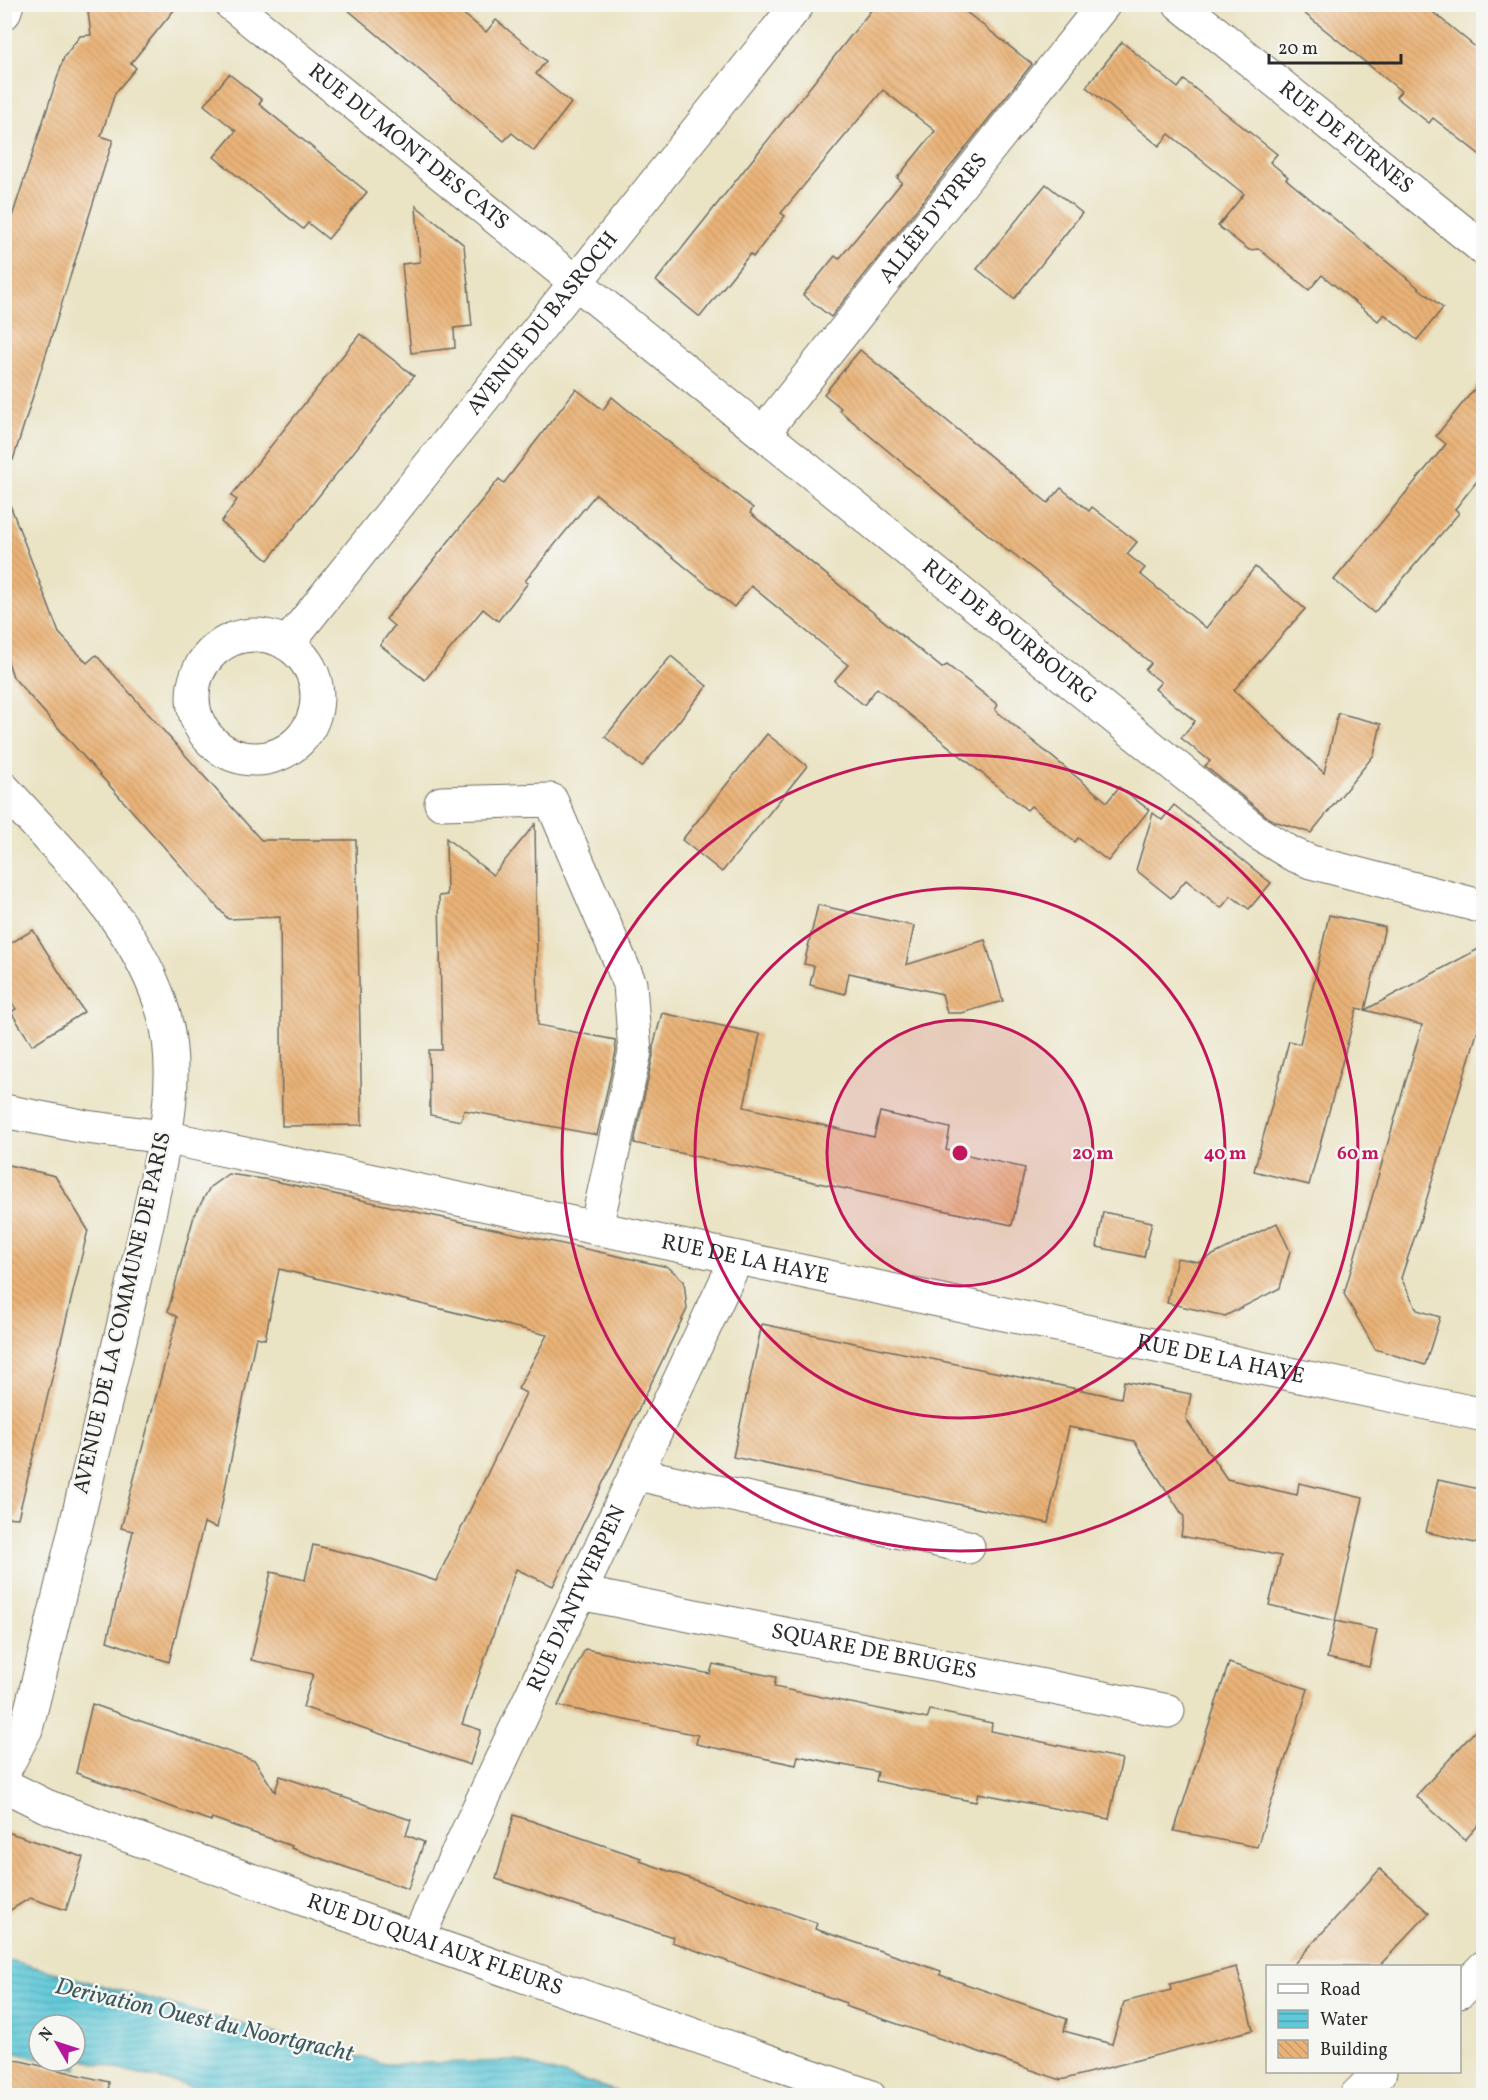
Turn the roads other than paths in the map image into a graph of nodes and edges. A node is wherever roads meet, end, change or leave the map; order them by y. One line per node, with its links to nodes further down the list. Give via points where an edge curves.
1 (7, 4): 6 (street)
2 (798, 4): 8 (street, AVENUE DU BASROCH)
3 (1104, 4): 9 (street, ALLÉE D'YPRES)
4 (1180, 4): 7 (street, RUE DE FURNES)
5 (236, 7): 8 (street, RUE DU MONT DES CATS)
6 (4, 13)
7 (1484, 249)
8 (577, 281): 9 (street, RUE DE BOURBOURG); 10 (street, AVENUE DU BASROCH)
9 (763, 432): 13 (street, RUE DE BOURBOURG, via 1272,842 1311,862)
10 (287, 644)
11 (4, 789): 15 (street, AVENUE DE LA COMMUNE DE PARIS, via 83,877 145,963 171,1042 170,1098)
12 (441, 803): 16 (street, via 551,800 630,984 635,1052)
13 (1484, 907)
14 (4, 1111): 15 (street, RUE DE LA HAYE)
15 (164, 1137): 16 (street, RUE DE LA HAYE); 23 (street, AVENUE DE LA COMMUNE DE PARIS, via 148,1224 34,1698 26,1729)
16 (596, 1228): 17 (street, RUE DE LA HAYE)
17 (737, 1258): 18 (street, RUE DE LA HAYE); 19 (street, RUE D'ANTWERPEN)
18 (1484, 1415)
19 (637, 1474): 20 (street); 21 (street, RUE D'ANTWERPEN)
20 (968, 1547)
21 (580, 1593): 22 (street, SQUARE DE BRUGES); 25 (street, RUE D'ANTWERPEN)
22 (1168, 1711)
23 (4, 1771)
24 (4, 1785): 25 (street, RUE DU QUAI AUX FLEURS, via 46,1806)
25 (417, 1939): 29 (street, RUE DU QUAI AUX FLEURS)
26 (1484, 1967): 27 (street)
27 (1461, 1991)
28 (1379, 2073): 30 (street)
29 (869, 2096)
30 (1356, 2096)

